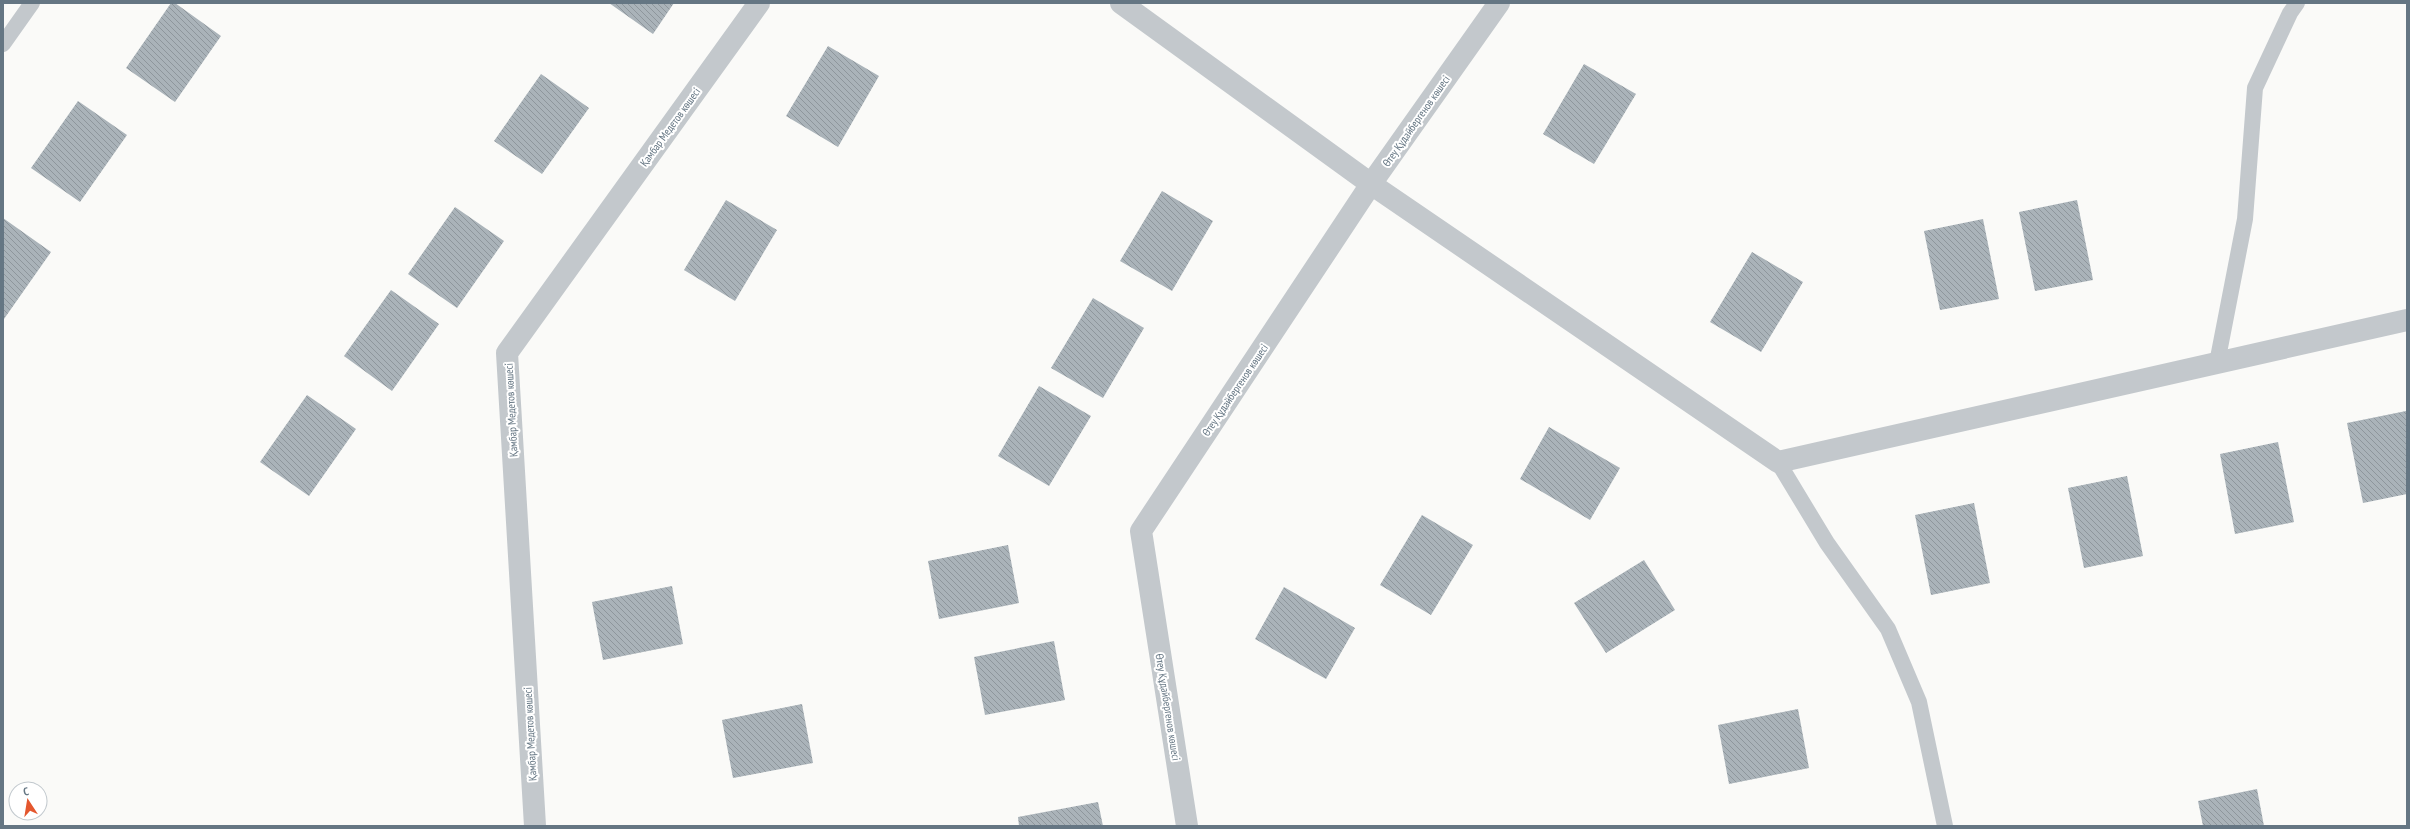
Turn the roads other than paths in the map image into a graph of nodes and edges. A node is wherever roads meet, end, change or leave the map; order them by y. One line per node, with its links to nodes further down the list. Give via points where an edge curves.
1 (32, 3): 6 (lane)
2 (759, 3): 11 (street, Қамбар Медетов көшесі, via 507,353)
3 (1121, 3): 7 (street)
4 (1499, 3): 7 (street, Өтеу Құдайбергенов көшесі)
5 (2297, 3): 9 (lane, via 2255,88 2245,219)
6 (3, 44)
7 (1371, 184): 10 (street); 12 (street, Өтеу Құдайбергенов көшесі, via 1141,532)
8 (2407, 320): 9 (street)
9 (2217, 362): 10 (street)
10 (1778, 462): 13 (lane, via 1827,544 1888,629 1919,702)
11 (535, 826)
12 (1187, 826)
13 (1945, 826)

